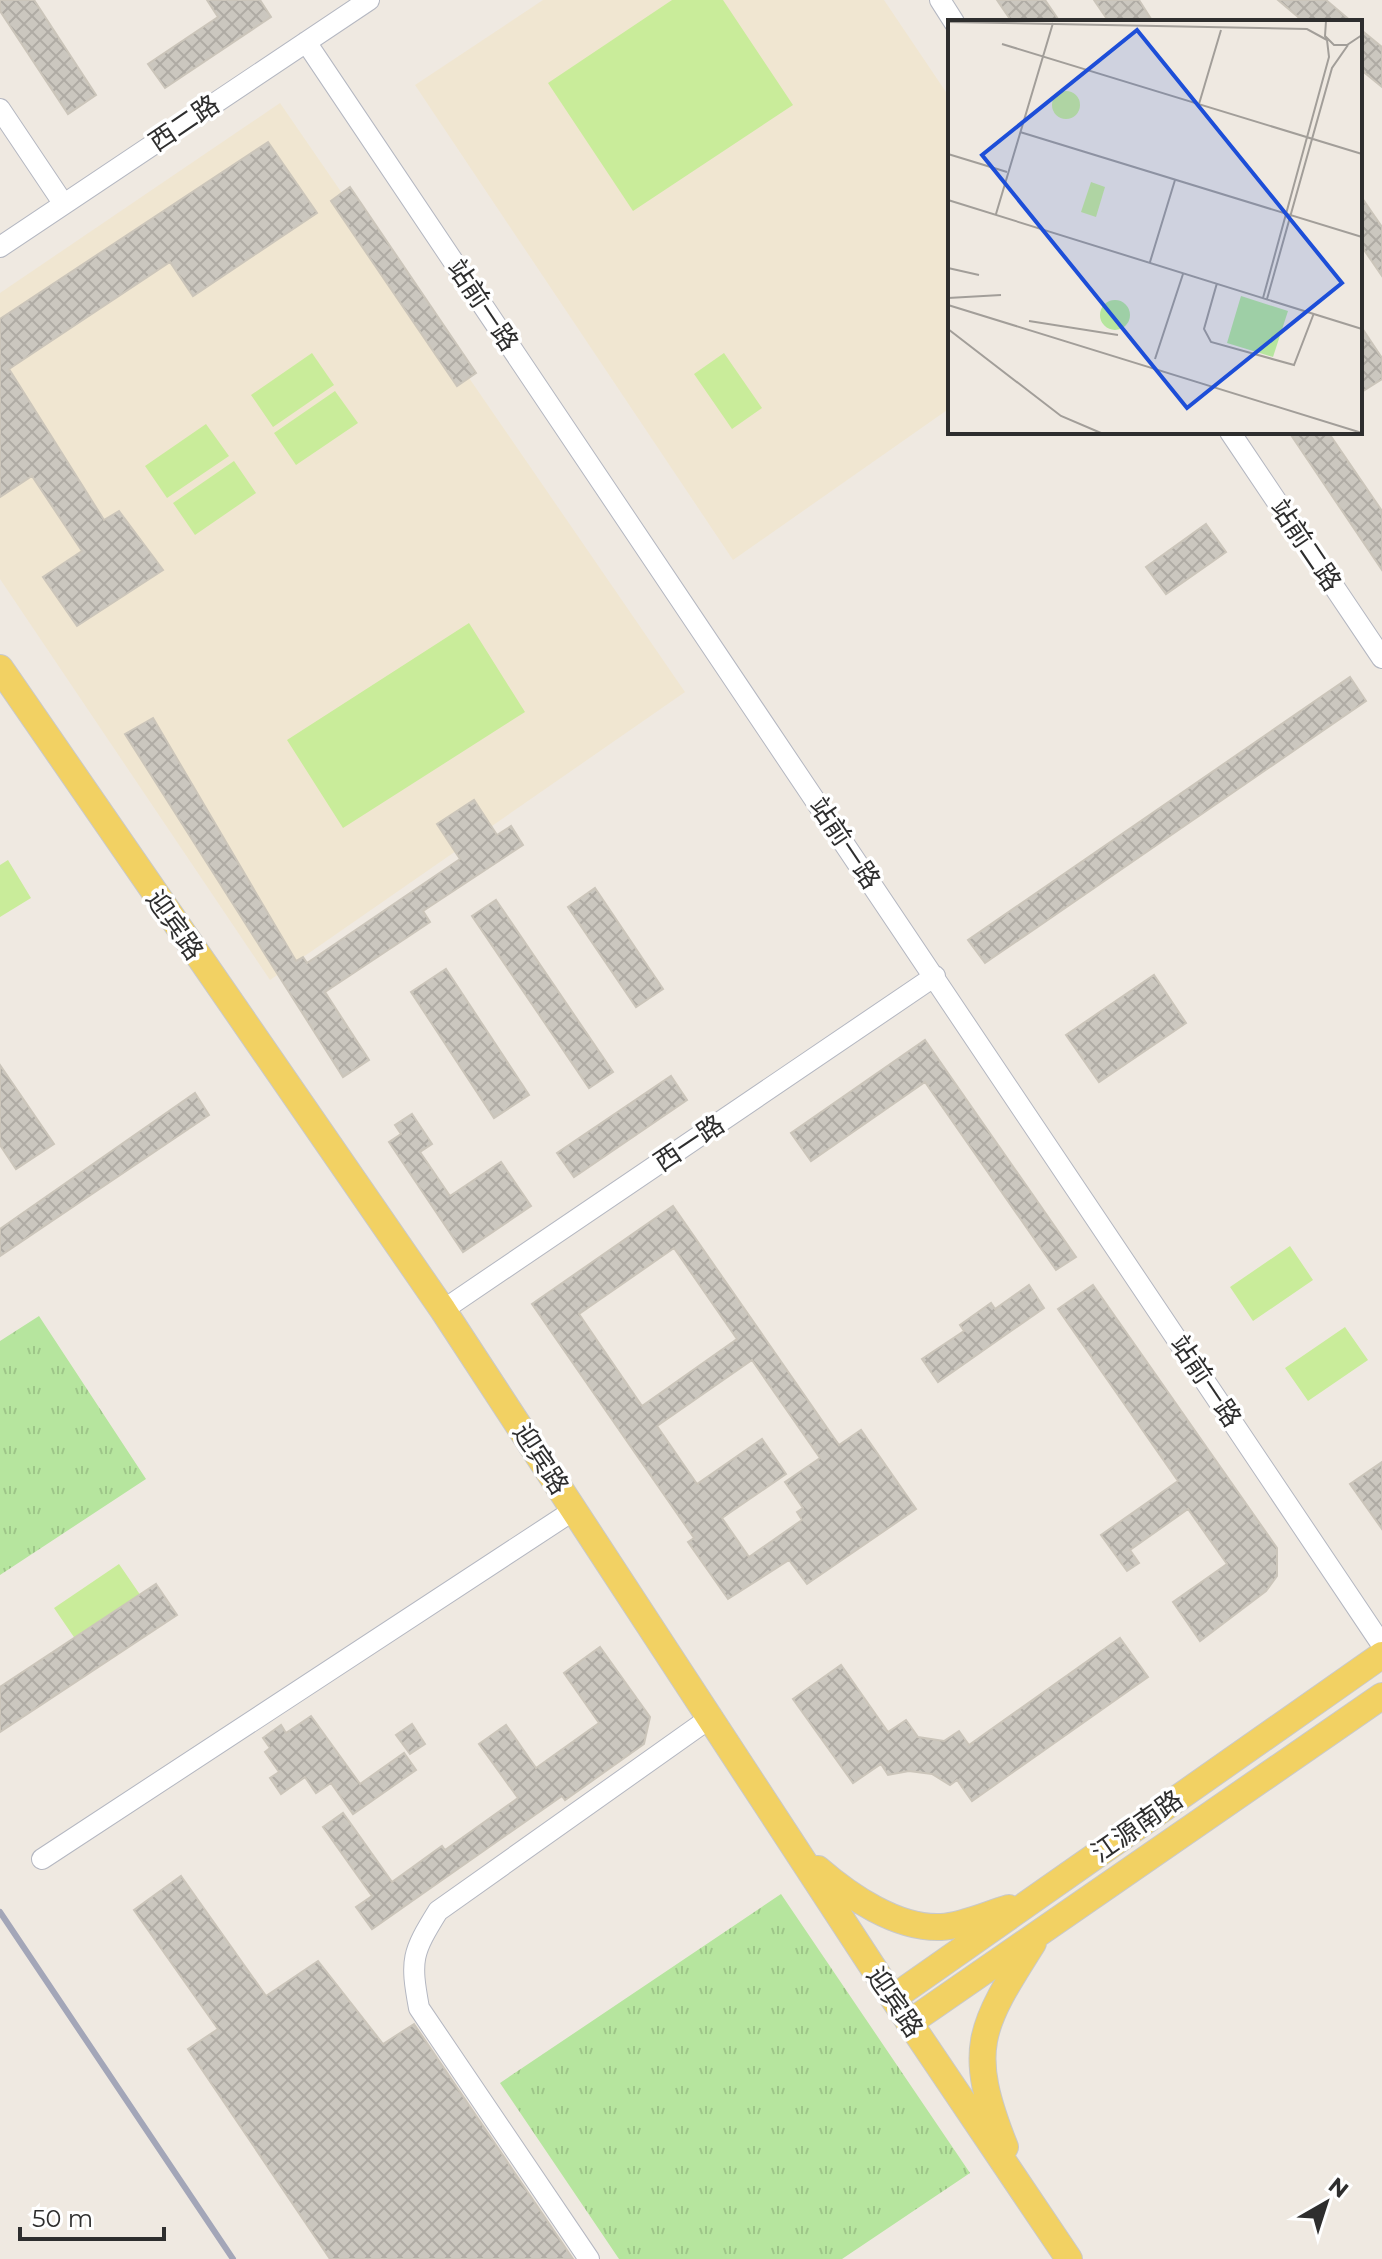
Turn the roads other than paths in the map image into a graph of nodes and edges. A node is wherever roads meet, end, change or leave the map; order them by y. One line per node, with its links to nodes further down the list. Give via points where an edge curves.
1 (369, 0): 4 (street, 西二路)
2 (940, 0): 3 (street)
3 (953, 20)
4 (306, 42): 6 (street, 西二路); 11 (street, 站前一路)
5 (0, 109): 6 (street)
6 (63, 203): 7 (street, 西二路)
7 (0, 247)
8 (1231, 434): 9 (street, 站前二路)
9 (1382, 658)
10 (0, 668): 12 (main road, 迎宾路)
11 (935, 976): 12 (street, 西一路); 14 (street, 站前一路)
12 (443, 1310): 13 (main road, 迎宾路)
13 (574, 1510): 17 (main road, 迎宾路); 19 (street)
14 (1382, 1645)
15 (1382, 1655): 20 (main road, 江源南路)
16 (1382, 1696): 21 (main road, 江源南路)
17 (710, 1718): 18 (main road, 迎宾路); 25 (street, via 438,1911 419,1941 411,1967 419,2008)
18 (795, 1848): 20 (main road, via 841,1889 895,1918 941,1927); 22 (main road, 迎宾路)
19 (42, 1859)
20 (1028, 1903): 22 (main road, 江源南路)
21 (1040, 1933): 23 (main road, 江源南路); 24 (main road, via 987,2020 981,2049 984,2086)
22 (893, 1998): 23 (main road, 迎宾路)
23 (909, 2023): 24 (main road, 迎宾路)
24 (1023, 2191): 26 (main road, 迎宾路)
25 (589, 2259)
26 (1069, 2259)

